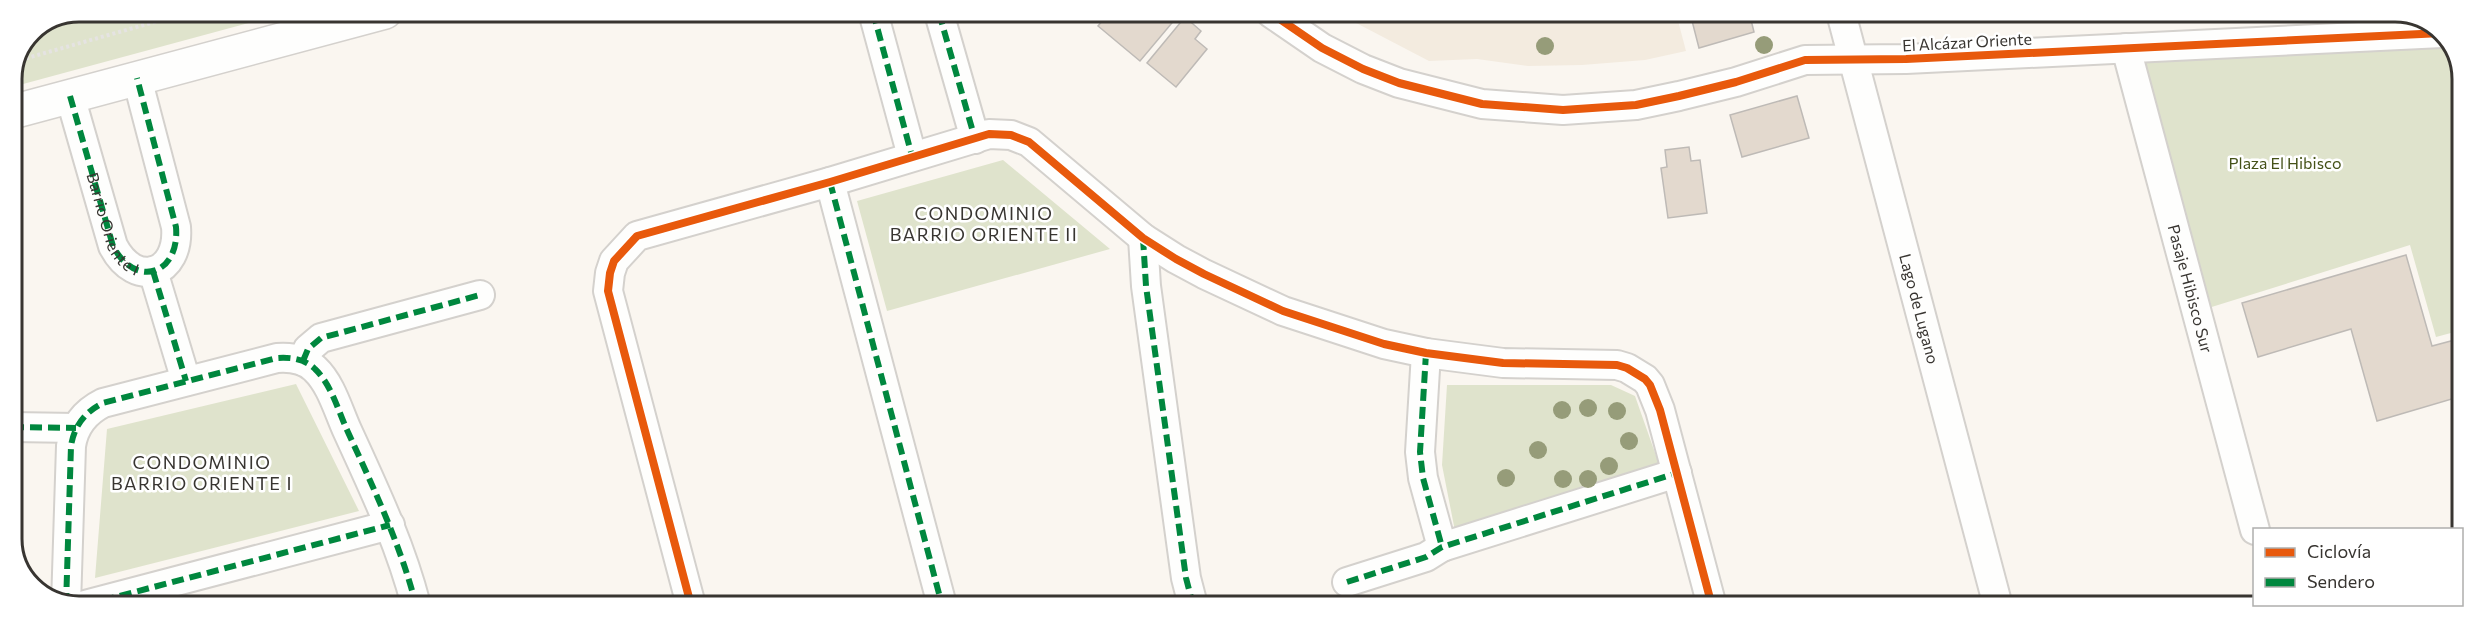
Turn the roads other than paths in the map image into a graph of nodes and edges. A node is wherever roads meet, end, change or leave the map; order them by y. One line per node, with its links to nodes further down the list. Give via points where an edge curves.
1 (347, 22): 10 (street)
2 (876, 22): 14 (street)
3 (942, 22): 13 (street)
4 (1284, 22): 9 (street, El Alcázar Oriente, via 1322,48 1398,83 1482,104 1525,109 1636,105 1736,82 1805,60)
5 (1843, 22): 9 (street, Lago de Lugano)
6 (2373, 25): 7 (street, El Alcázar Oriente); 8 (street, El Alcázar Oriente)
7 (2426, 31)
8 (2127, 48): 9 (street, El Alcázar Oriente); 26 (street, Pasaje Hibisco Sur)
9 (1853, 59): 36 (street, Lago de Lugano)
10 (137, 78): 11 (street); 17 (street, Barrio Oriente I, via 176,226 176,249 164,266)
11 (70, 96): 12 (street); 17 (street, Barrio Oriente I, via 118,257 135,271)
12 (22, 109)
13 (975, 139): 14 (street); 16 (street, via 1001,134 1029,142)
14 (912, 156): 15 (street)
15 (830, 182): 32 (street, via 637,236 614,261 608,291); 33 (street)
16 (1143, 238): 19 (street, via 1176,260 1283,311 1384,344); 34 (street, via 1149,309)
17 (153, 271): 21 (street)
18 (480, 295): 20 (street, via 321,338 308,349)
19 (1426, 353): 24 (street, via 1503,363 1627,368 1650,385); 27 (street, via 1420,453)
20 (303, 361): 21 (street, via 277,358); 25 (street, via 316,370 327,386)
21 (186, 381): 23 (street, via 103,403 86,414)
22 (23, 427): 23 (street)
23 (76, 428): 29 (street, via 70,460)
24 (1677, 473): 27 (street); 35 (street)
25 (390, 525): 30 (street); 31 (street)
26 (2254, 528)
27 (1442, 547): 28 (street, via 1426,557)
28 (1347, 582)
29 (66, 593)
30 (119, 596)
31 (414, 596)
32 (689, 596)
33 (940, 596)
34 (1191, 596)
35 (1709, 596)
36 (1995, 596)

